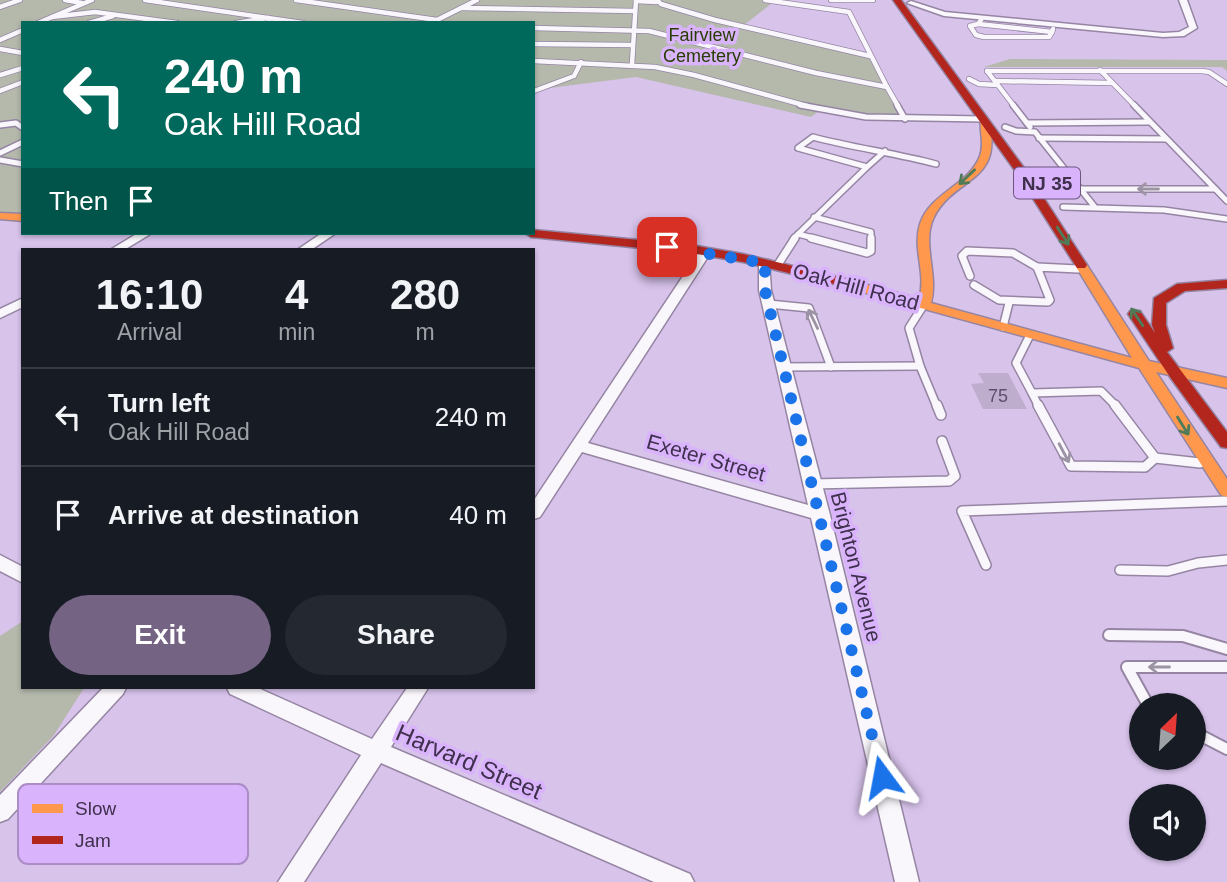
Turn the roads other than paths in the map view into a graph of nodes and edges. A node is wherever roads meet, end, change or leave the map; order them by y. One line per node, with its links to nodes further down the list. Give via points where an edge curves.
1 (20, 0): 16 (lane)
2 (65, 0): 15 (lane)
3 (92, 0): 15 (lane)
4 (145, 0): 26 (lane)
5 (296, 0): 11 (lane)
6 (477, 0): 17 (lane)
7 (765, 0): 40 (lane, via 849,12)
8 (831, 0): 9 (lane)
9 (873, 0)
10 (1182, 0): 32 (street, via 1193,28 1181,34)
11 (313, 1): 25 (lane)
12 (636, 1): 13 (lane); 18 (lane)
13 (657, 1): 40 (lane, via 715,20)
14 (905, 1): 20 (street); 51 (main road, NJ 35); 56 (main road, NJ 35)
15 (83, 4): 19 (lane); 22 (lane)
16 (0, 8)
17 (461, 8): 18 (lane); 25 (lane)
18 (635, 11): 33 (lane)
19 (94, 12): 21 (lane); 22 (lane)
20 (944, 14): 23 (street); 24 (street)
21 (113, 16): 28 (lane); 29 (lane)
22 (52, 17): 27 (lane)
23 (981, 17): 32 (street); 32 (lane, via 970,26 984,37 1049,37)
24 (929, 18)
25 (437, 19): 30 (lane)
26 (269, 20)
27 (43, 21)
28 (100, 21)
29 (151, 21)
30 (434, 21)
31 (535, 28): 33 (lane)
32 (1053, 29)
33 (634, 30): 37 (lane); 52 (lane)
34 (21, 31): 35 (lane)
35 (0, 40)
36 (535, 44): 37 (lane)
37 (632, 45): 43 (lane)
38 (0, 49): 39 (lane)
39 (21, 51)
40 (870, 55): 52 (lane)
41 (535, 61): 42 (lane)
42 (581, 62): 43 (lane); 54 (lane, via 574,76)
43 (632, 64): 55 (lane, via 690,74 810,108)
44 (21, 69): 46 (lane)
45 (1100, 70): 48 (lane, via 987,71); 49 (lane); 50 (lane, via 1202,71)
46 (0, 75)
47 (21, 83): 53 (lane)
48 (996, 83): 49 (lane); 51 (lane); 58 (lane)
49 (1112, 83): 57 (lane)
50 (1227, 84)
51 (977, 85): 61 (main road, NJ 35)
52 (887, 87): 55 (lane)
53 (0, 91)
54 (535, 91)
55 (905, 119): 56 (lane)
56 (983, 119): 90 (main road, NJ 35, one-way to 90); 97 (main road, one-way to 97, via 991,143 987,158 939,204 923,231 923,255 930,276)
57 (1149, 122): 58 (lane); 63 (lane)
58 (1027, 123): 62 (lane)
59 (0, 125): 60 (lane)
60 (21, 125)
61 (1014, 133): 62 (lane); 74 (main road, NJ 35)
62 (1037, 135): 63 (lane); 71 (lane)
63 (1166, 139): 72 (lane)
64 (21, 143): 66 (lane)
65 (885, 151): 69 (lane); 70 (lane); 70 (lane, via 871,152 813,137 798,148)
66 (0, 153)
67 (0, 160): 68 (lane)
68 (21, 163)
69 (936, 164)
70 (866, 167): 77 (lane)
71 (1080, 189): 72 (lane, one-way to 71); 75 (lane)
72 (1215, 189): 73 (lane)
73 (1227, 201)
74 (1063, 206): 75 (lane); 80 (main road, NJ 35)
75 (1094, 206): 79 (lane)
76 (0, 216): 78 (main road)
77 (814, 217): 82 (lane); 82 (lane, via 871,232 871,251)
78 (21, 218)
79 (1227, 219)
80 (1078, 228)
81 (535, 233): 87 (main road, Oak Hill Road)
82 (798, 234): 88 (lane)
83 (142, 235): 85 (street)
84 (327, 235): 86 (street)
85 (120, 248)
86 (306, 248)
87 (705, 252): 88 (main road, Oak Hill Road); 110 (street)
88 (771, 265): 96 (street, Brighton Avenue, via 765,290); 97 (main road, Oak Hill Road)
89 (1037, 267): 90 (lane); 91 (lane, via 1014,252 967,251 962,256); 95 (lane, via 1051,302)
90 (1085, 269): 103 (main road, NJ 35)
91 (970, 276)
92 (1227, 284): 104 (main road, via 1178,288 1159,301 1158,325)
93 (974, 285): 95 (lane)
94 (1124, 298): 104 (main road, one-way to 94)
95 (1009, 303): 98 (lane)
96 (769, 304): 101 (street, Brighton Avenue); 102 (lane, one-way to 96, via 809,308)
97 (923, 306): 98 (main road, Oak Hill Road); 100 (lane, via 909,328)
98 (1003, 327): 99 (main road, Oak Hill Road)
99 (1030, 335): 103 (main road, Oak Hill Road); 106 (lane, via 1016,363)
100 (920, 366): 102 (lane); 107 (lane)
101 (783, 367): 102 (lane); 113 (street, Brighton Avenue)
102 (831, 367)
103 (1147, 368): 104 (main road, Oak Hill Road); 112 (main road, NJ 35, one-way to 112)
104 (1175, 374): 105 (main road, Oak Hill Road); 109 (main road)
105 (1227, 383)
106 (1032, 393): 111 (lane, via 1101,391 1117,404); 111 (lane, one-way to 111, via 1071,466 1145,467)
107 (942, 415)
108 (942, 441): 113 (lane, via 954,470 950,481)
109 (1227, 443)
110 (579, 445): 116 (street); 117 (street, Exeter Street)
111 (1155, 458): 112 (lane)
112 (1207, 463): 114 (main road, NJ 35)
113 (812, 484): 117 (street, Brighton Avenue)
114 (1227, 491)
115 (1227, 501): 120 (lane, via 962,511)
116 (535, 511)
117 (821, 515): 138 (street, Brighton Avenue)
118 (1227, 560): 121 (lane, via 1168,570)
119 (0, 562): 122 (street)
120 (986, 565)
121 (1120, 570)
122 (21, 575)
123 (1109, 635): 124 (lane, via 1183,636)
124 (1227, 649)
125 (1227, 667): 129 (lane, one-way to 129, via 1127,667)
126 (115, 689): 133 (street)
127 (239, 689): 132 (street, Harvard Street)
128 (417, 689): 132 (street)
129 (1141, 693)
130 (1206, 738): 131 (lane)
131 (1227, 749)
132 (376, 751): 136 (street); 137 (street, Harvard Street)
133 (25, 784)
134 (18, 792): 135 (street)
135 (0, 811)
136 (290, 882)
137 (682, 882)
138 (907, 882)

